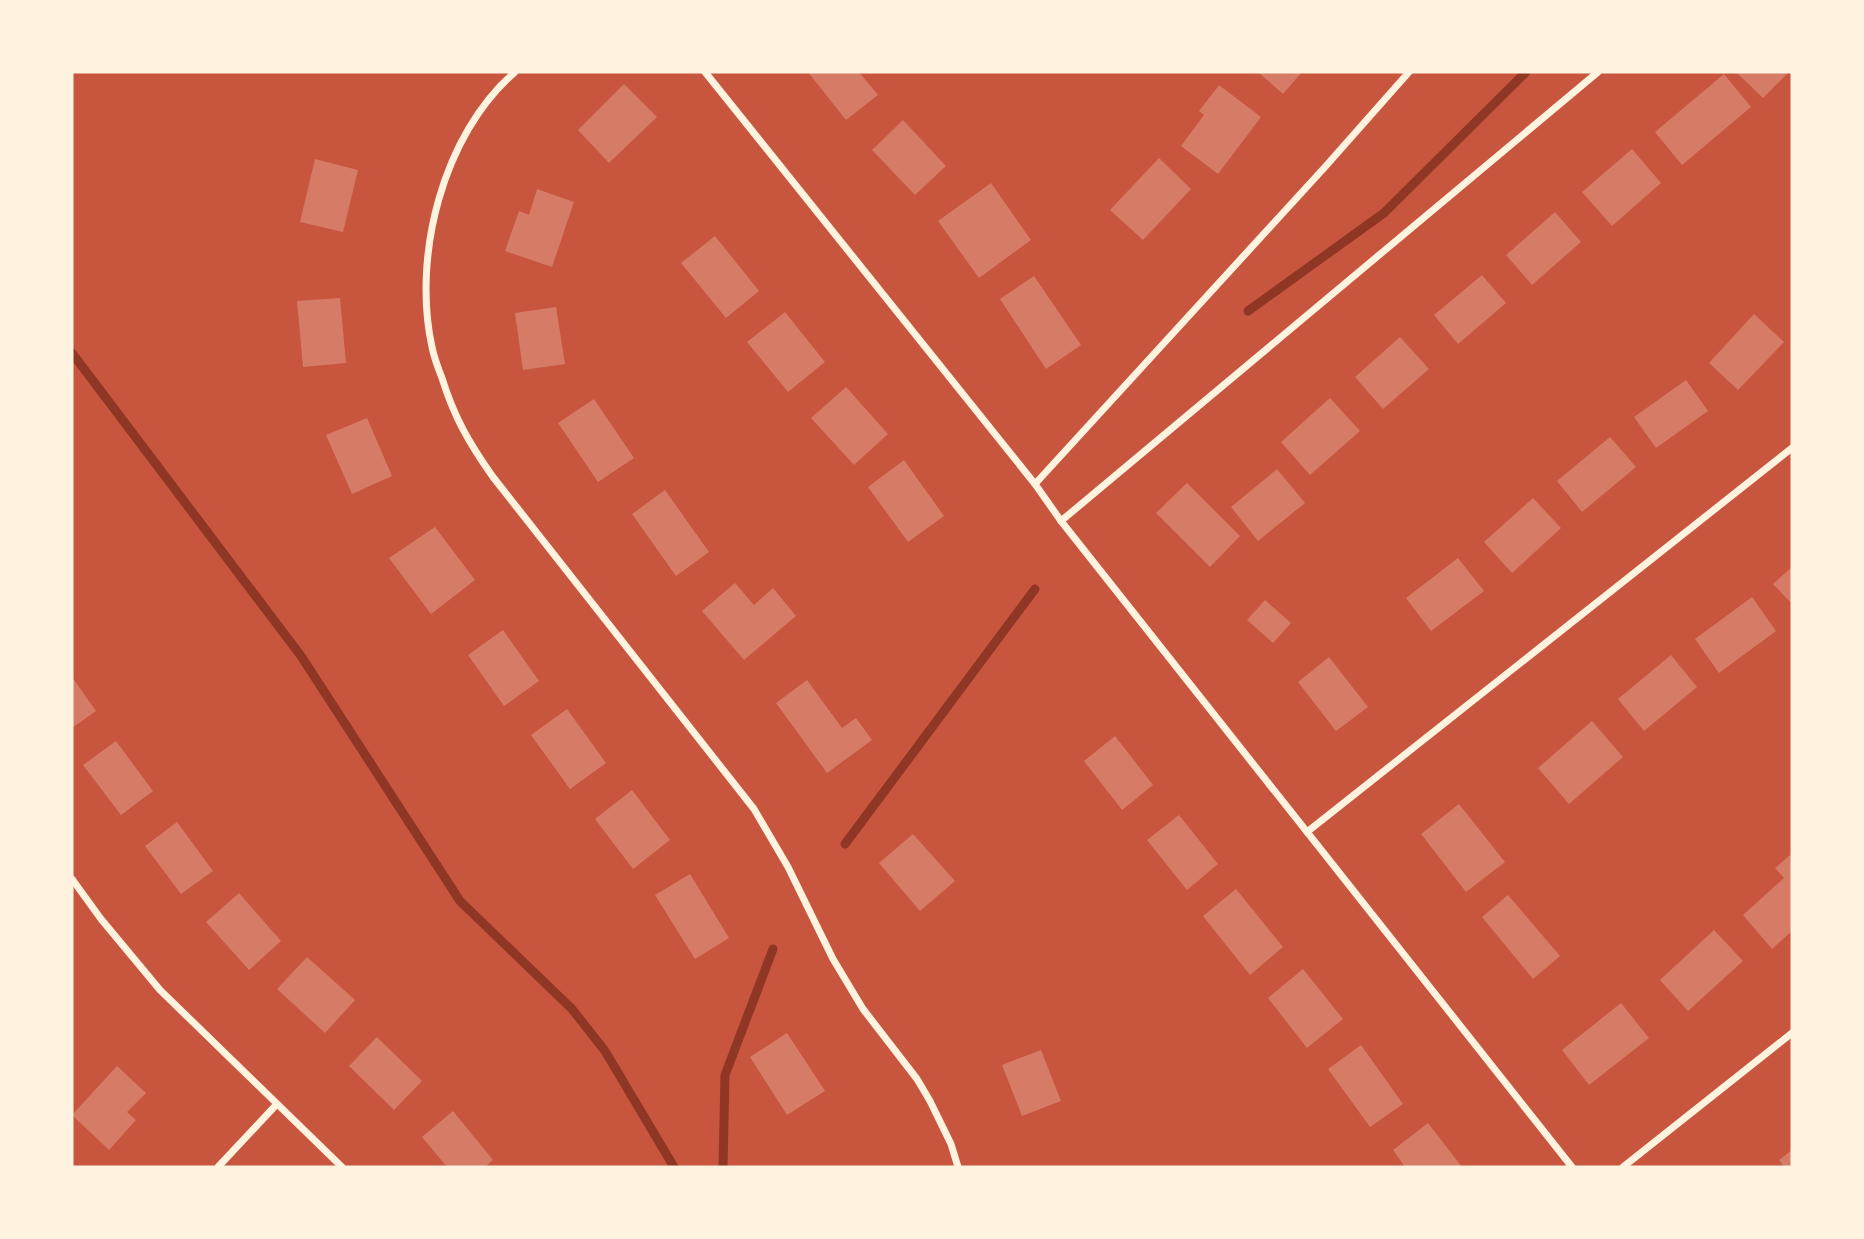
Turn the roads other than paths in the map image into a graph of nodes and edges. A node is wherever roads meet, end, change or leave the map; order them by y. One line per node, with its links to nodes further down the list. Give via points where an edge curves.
1 (515, 72): 14 (street, via 489,99 462,141 442,187 431,231 426,310 432,348 451,407 493,477 754,809 863,1009 930,1101)
2 (705, 72): 6 (street)
3 (1409, 72): 6 (street)
4 (1598, 72): 7 (street)
5 (1792, 449): 8 (street)
6 (1035, 484): 7 (street)
7 (1061, 521): 8 (street)
8 (1307, 832): 15 (street)
9 (72, 879): 11 (street, via 160,990)
10 (1792, 1033): 16 (street)
11 (276, 1105): 12 (street); 13 (street)
12 (218, 1167)
13 (342, 1167)
14 (958, 1167)
15 (1572, 1167)
16 (1623, 1167)

